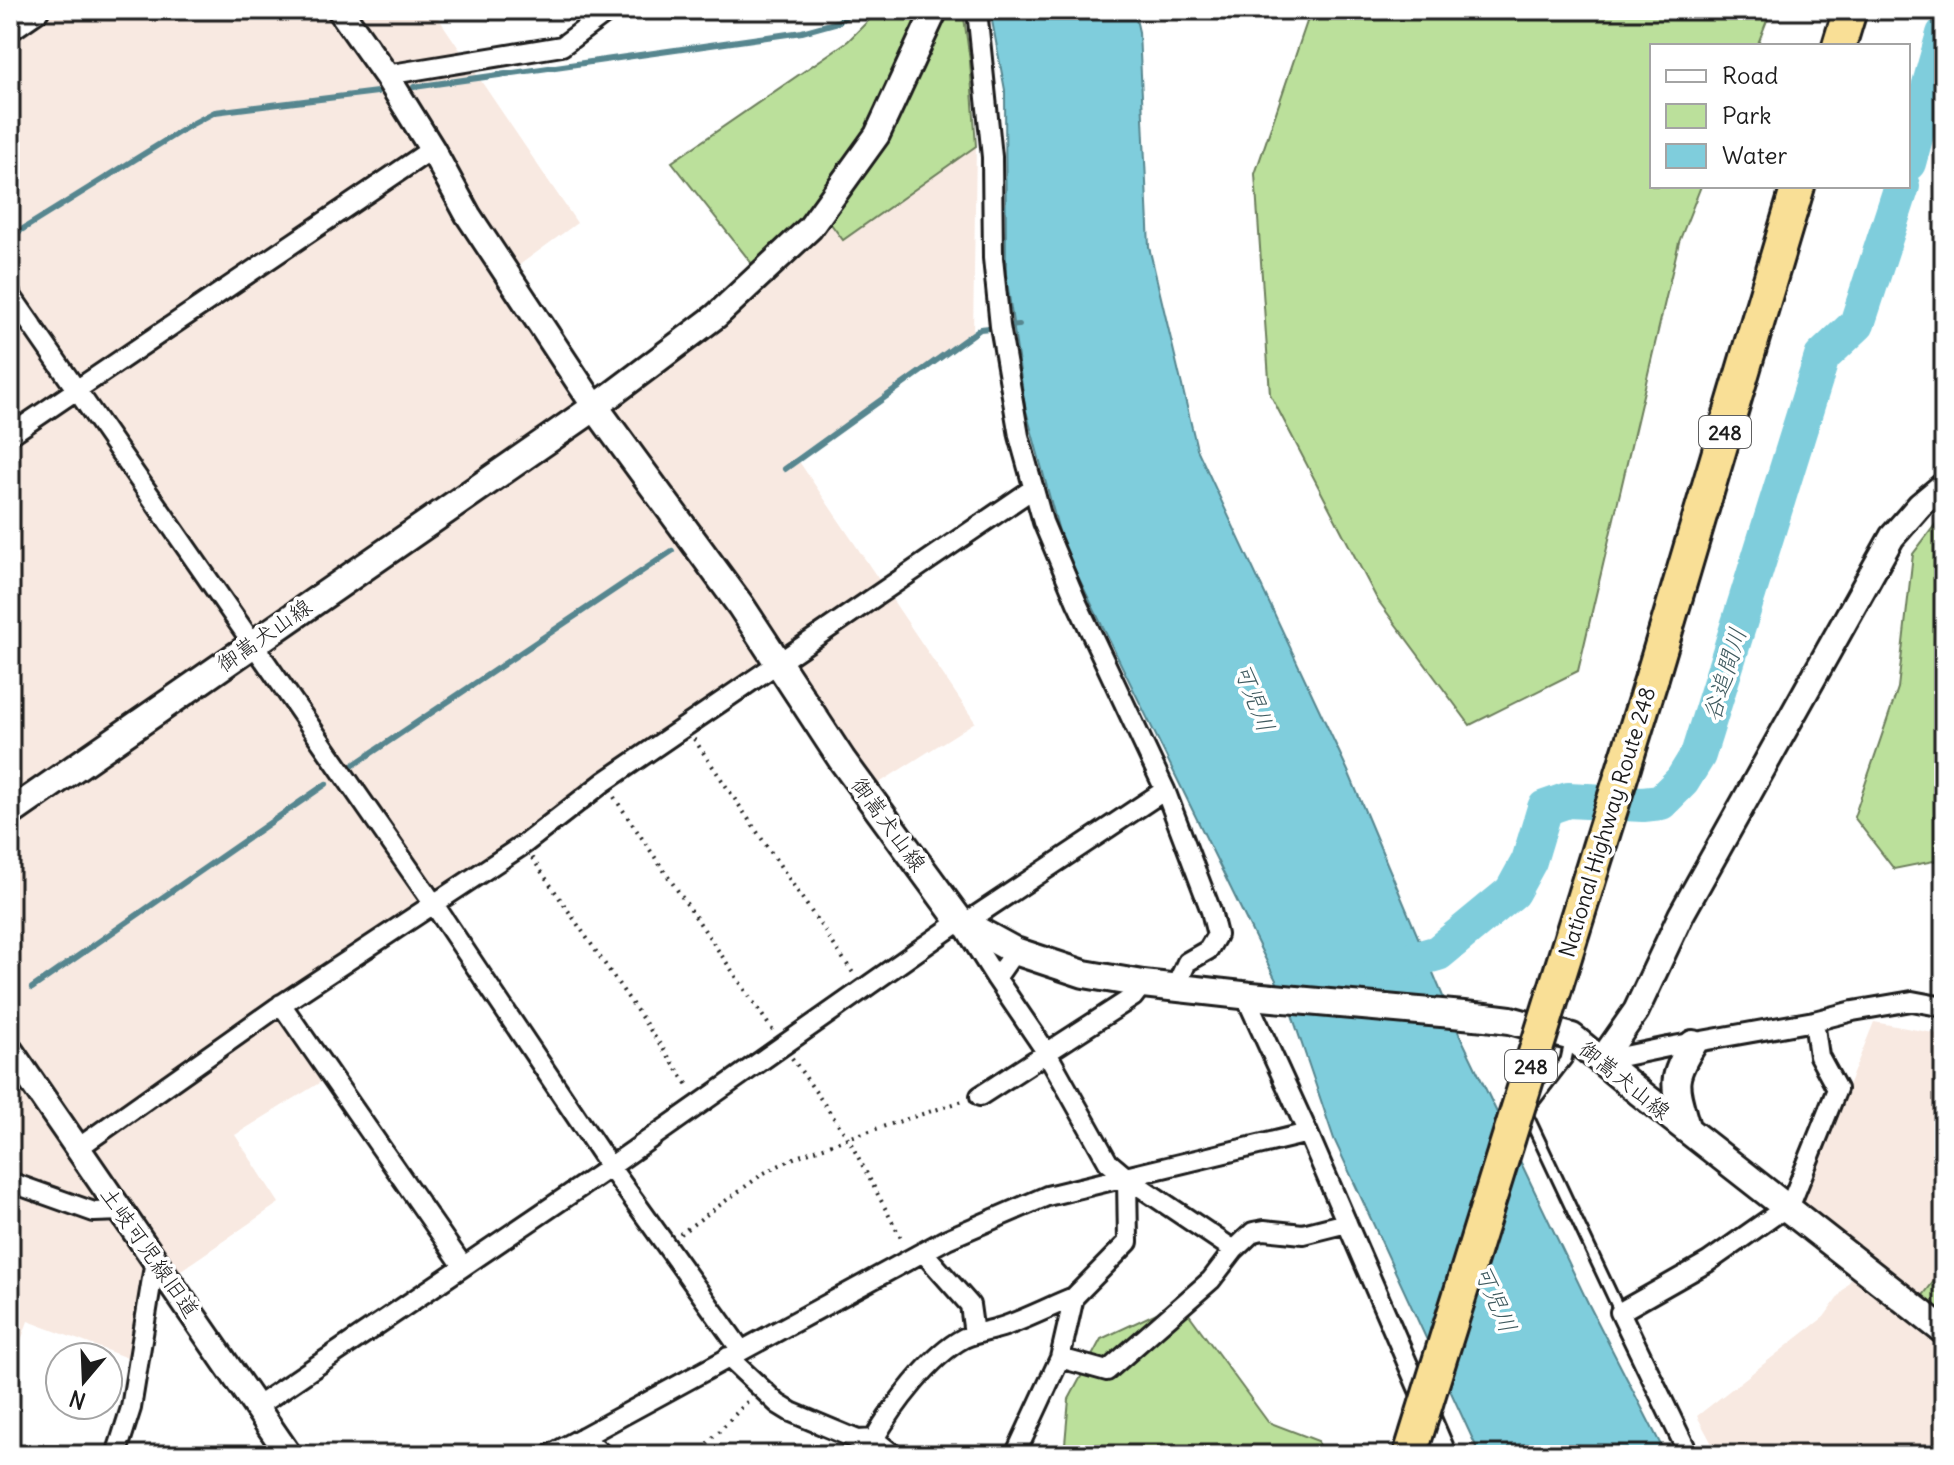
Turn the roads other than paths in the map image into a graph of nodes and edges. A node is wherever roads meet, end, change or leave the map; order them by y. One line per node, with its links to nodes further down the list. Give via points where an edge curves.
1 (36, 10): 7 (street)
2 (340, 10): 9 (street)
3 (610, 10): 9 (street, via 562,46)
4 (935, 10): 14 (street, via 877,135 810,228 716,316)
5 (977, 10): 17 (street, via 992,157 1000,327)
6 (1850, 10): 8 (highway)
7 (10, 28)
8 (1840, 44)
9 (386, 75): 10 (street)
10 (432, 149): 13 (street); 14 (street, via 468,215)
11 (1797, 188): 66 (highway, National Highway Route 248 / 248, bridge)
12 (12, 301): 13 (street)
13 (76, 390): 15 (street); 18 (street)
14 (595, 407): 18 (main road, 御嵩犬山線); 19 (main road, 御嵩犬山線)
15 (10, 435)
16 (1944, 485): 36 (street, via 1892,537 1681,915 1636,1011)
17 (1034, 488): 19 (street); 20 (street, via 1077,603)
18 (253, 643): 21 (main road, 御嵩犬山線); 22 (street)
19 (779, 661): 22 (street, via 523,845); 23 (main road, 御嵩犬山線, via 842,760)
20 (1165, 790): 23 (street); 27 (street, via 1217,935 1208,950 1187,962)
21 (10, 813)
22 (433, 903): 29 (street); 41 (street)
23 (962, 922): 24 (main road, 御嵩犬山線); 25 (street); 41 (street)
24 (1015, 951): 25 (street); 26 (main road, 御嵩犬山線, via 1084,974)
25 (996, 978): 35 (street)
26 (1143, 984): 27 (main road, 御嵩犬山線); 35 (street, via 1133,997)
27 (1175, 988): 28 (main road, 御嵩犬山線)
28 (1251, 996): 32 (main road, 御嵩犬山線, via 1510,1020); 39 (street, via 1250,1006)
29 (281, 1004): 40 (street); 50 (street)
30 (1944, 1007): 31 (street, via 1912,1001)
31 (1814, 1021): 33 (street); 44 (street, via 1819,1056 1837,1089)
32 (1572, 1037): 36 (main road, 御嵩犬山線); 52 (lane, via 1566,1060 1526,1112)
33 (1693, 1044): 36 (street); 38 (main road, via 1675,1088)
34 (10, 1050): 40 (street, 土岐可児線旧道)
35 (1047, 1053): 37 (street); 42 (street, via 1108,1162)
36 (1601, 1061): 38 (main road, 御嵩犬山線)
37 (980, 1096)
38 (1686, 1127): 44 (main road, 御嵩犬山線)
39 (1308, 1133): 42 (street); 46 (street)
40 (78, 1148): 45 (street, 土岐可児線旧道)
41 (610, 1167): 50 (street); 55 (street)
42 (1127, 1178): 47 (street); 48 (street, via 1047,1196); 51 (street, via 1128,1242)
43 (10, 1182): 45 (street, via 94,1212)
44 (1789, 1208): 52 (street); 53 (main road, 御嵩犬山線)
45 (122, 1211): 49 (street, 土岐可児線旧道)
46 (1347, 1223): 47 (street, via 1303,1234 1253,1232); 67 (street)
47 (1234, 1250): 56 (street, via 1211,1280 1107,1371)
48 (918, 1255): 54 (street, via 970,1305); 55 (street)
49 (155, 1260): 57 (street, 土岐可児線旧道); 60 (street, via 131,1408)
50 (463, 1266): 57 (street)
51 (1074, 1297): 54 (street); 56 (street)
52 (1620, 1312): 68 (street)
53 (1944, 1331)
54 (974, 1334): 59 (street, via 937,1358)
55 (735, 1353): 58 (street); 59 (street, via 778,1404 858,1440)
56 (1060, 1358): 65 (street)
57 (256, 1407): 61 (street, 土岐可児線旧道)
58 (583, 1437): 62 (street); 63 (street)
59 (874, 1439): 64 (street)
60 (116, 1455)
61 (289, 1455)
62 (550, 1455)
63 (603, 1455)
64 (894, 1455)
65 (1015, 1455)
66 (1410, 1455)
67 (1447, 1455)
68 (1689, 1455)

